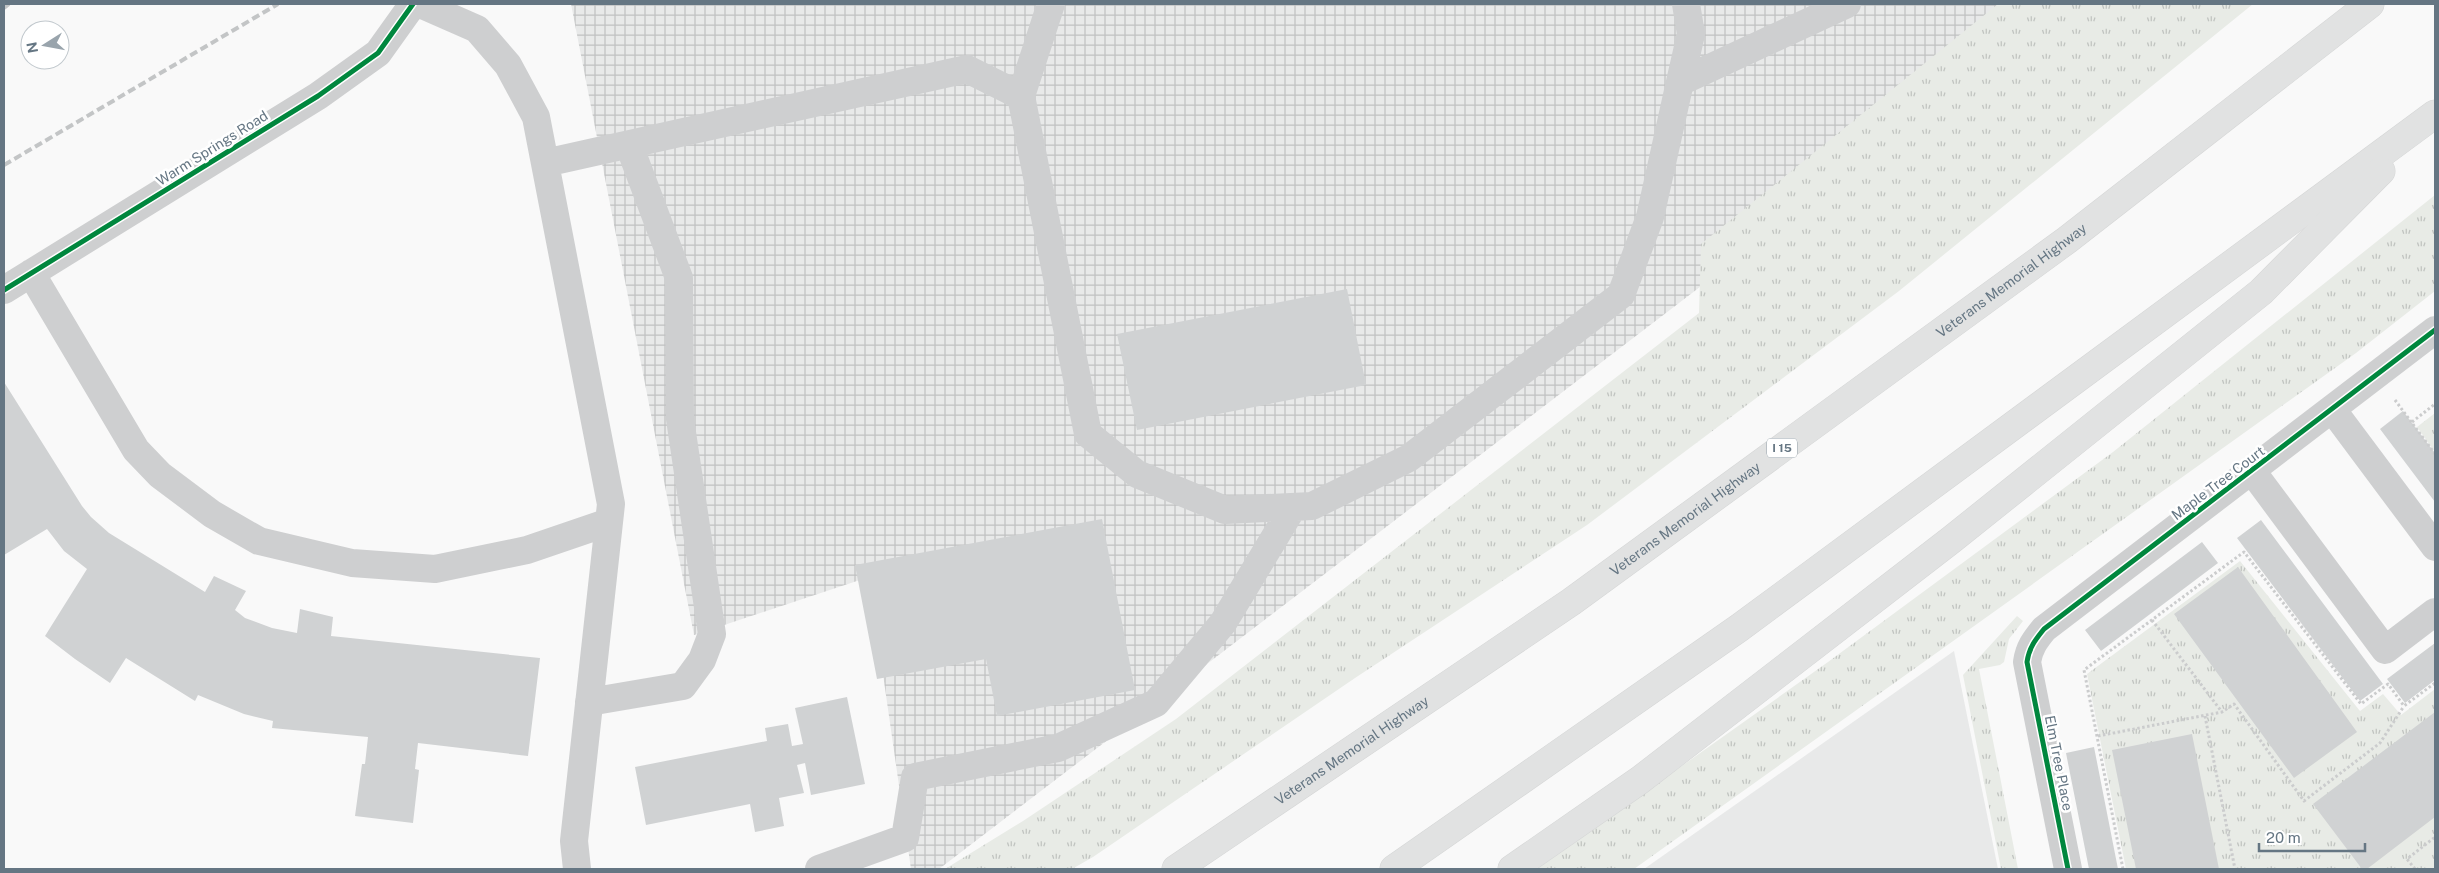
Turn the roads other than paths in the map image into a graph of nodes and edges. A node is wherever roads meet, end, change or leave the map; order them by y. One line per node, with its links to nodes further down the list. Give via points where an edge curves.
1 (413, 4): 12 (street, Warm Springs Road, via 378,53 318,96)
2 (420, 4): 11 (street, via 477,29 508,65 536,117)
3 (1051, 4): 8 (street)
4 (1686, 4): 7 (street, via 1691,34)
5 (1848, 4): 7 (street)
6 (2370, 4): 25 (highway, Veterans Memorial Highway / I 15, via 2068,240 1579,596)
7 (1680, 82): 17 (street, via 1650,217 1621,295 1409,458 1312,506)
8 (1021, 96): 10 (street, via 967,69); 17 (street, via 1088,434 1137,474 1225,510)
9 (2435, 115): 26 (highway, via 1739,628); 27 (highway, via 2261,292 1951,540 1664,762)
10 (629, 145): 11 (street); 22 (street, via 679,278 680,419 712,634 702,660 683,686)
11 (545, 163): 18 (street, via 611,504)
12 (31, 273): 13 (street, Warm Springs Road); 18 (street, via 136,450 160,475 212,514 259,541 352,563 435,569 527,550)
13 (4, 290)
14 (2435, 330): 15 (street, Maple Tree Court)
15 (2332, 409): 16 (street, Maple Tree Court); 19 (street)
16 (2252, 471): 20 (street, via 2385,650); 21 (street, Maple Tree Court, via 2044,629 2029,650)
17 (1293, 507): 24 (street, via 1223,623 1156,703 1058,748 915,777 905,838)
18 (609, 522): 22 (street)
19 (2435, 547)
20 (2435, 612)
21 (2027, 662): 28 (street, Elm Tree Place)
22 (589, 702): 23 (street, via 574,841)
23 (577, 869)
24 (819, 869)
25 (1176, 869)
26 (1394, 869)
27 (1512, 869)
28 (2068, 869)

